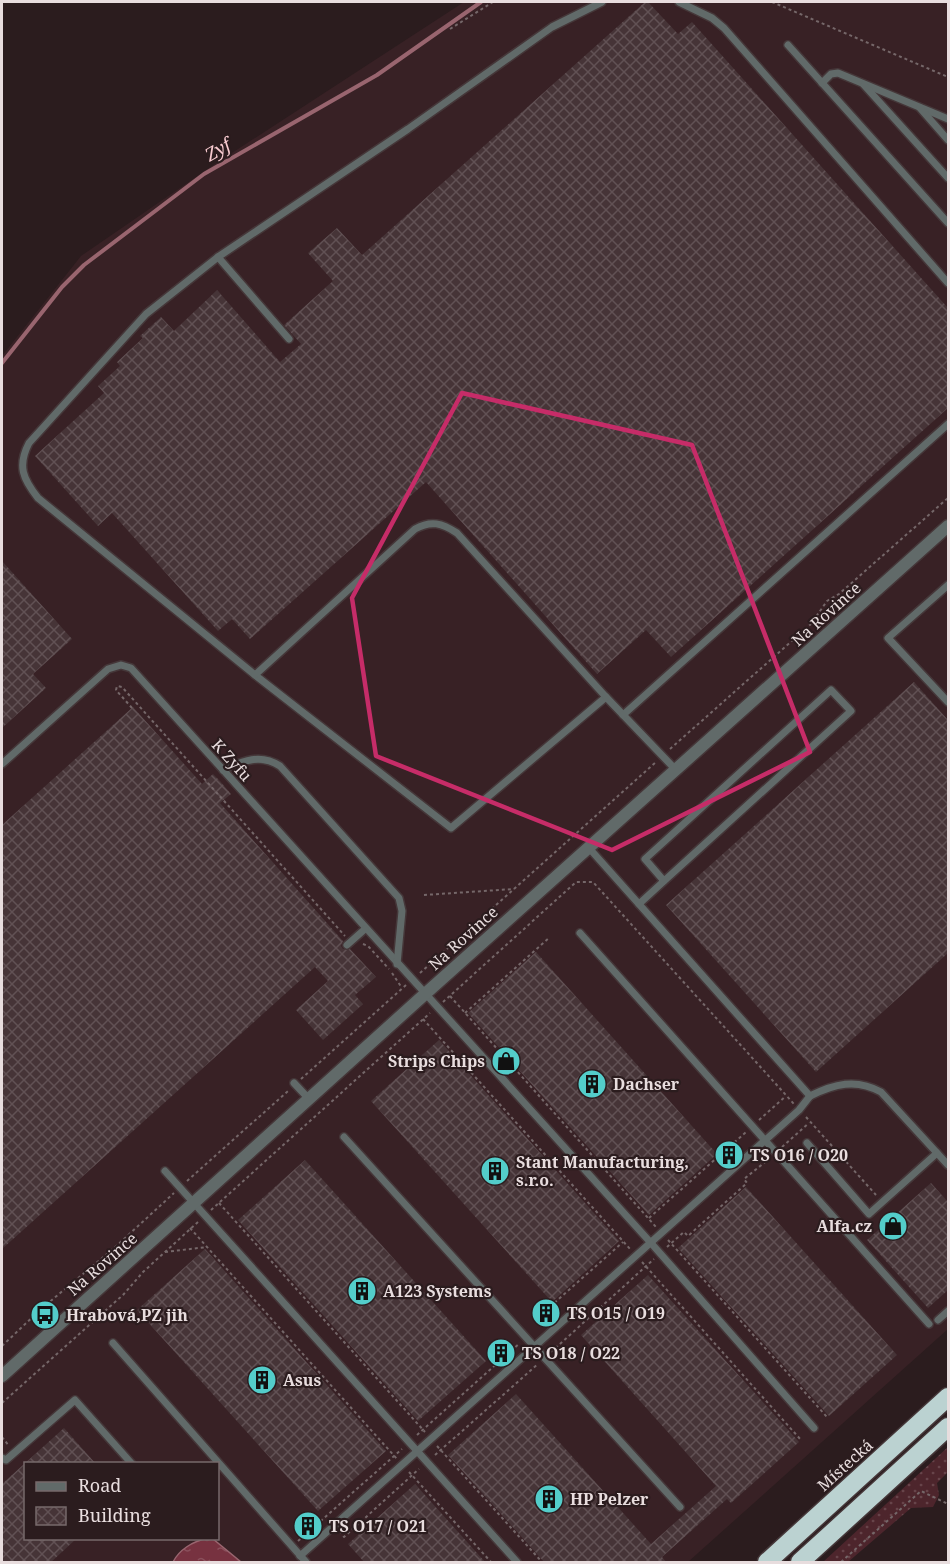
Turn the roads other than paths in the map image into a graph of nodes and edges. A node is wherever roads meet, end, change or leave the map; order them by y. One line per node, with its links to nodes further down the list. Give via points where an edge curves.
1 (602, 2): 11 (lane, via 552,27)
2 (679, 2): 12 (lane, via 724,28)
3 (788, 45): 4 (lane)
4 (822, 83): 5 (lane, via 838,73); 10 (lane)
5 (863, 83): 6 (lane); 9 (lane)
6 (918, 106): 7 (lane); 8 (lane)
7 (948, 119)
8 (948, 140)
9 (948, 178)
10 (948, 223)
11 (218, 256): 13 (lane); 17 (lane, via 146,314 29,443 22,465 38,498)
12 (948, 283)
13 (289, 339)
14 (948, 424): 20 (lane)
15 (948, 526): 23 (street, Na Rovince)
16 (948, 585): 19 (lane, via 888,638)
17 (255, 675): 18 (lane, via 451,828); 18 (lane, via 415,529 432,523 457,533)
18 (606, 697): 20 (lane)
19 (948, 702)
20 (623, 715): 23 (lane)
21 (2, 764): 22 (lane, K Zyfu, via 108,669 123,665 131,668)
22 (223, 770): 27 (lane, K Zyfu); 30 (lane, via 259,758 280,766 399,898 402,911)
23 (676, 770): 24 (street, Na Rovince)
24 (589, 848): 26 (lane); 31 (street, Na Rovince)
25 (664, 881): 25 (lane, via 851,711 831,690 645,860); 26 (lane)
26 (639, 904): 33 (lane)
27 (365, 929): 29 (lane); 30 (lane, K Zyfu)
28 (579, 933): 36 (lane)
29 (349, 944)
30 (397, 964): 31 (lane, K Zyfu)
31 (425, 994): 34 (street, Na Rovince); 42 (lane, K Zyfu)
32 (295, 1083): 34 (lane)
33 (810, 1096): 36 (lane); 38 (lane, via 826,1088 868,1085 881,1092)
34 (309, 1099): 41 (street, Na Rovince)
35 (344, 1137): 47 (lane)
36 (765, 1140): 42 (lane); 45 (lane)
37 (807, 1143): 38 (lane, via 869,1214)
38 (937, 1153): 39 (lane)
39 (948, 1165)
40 (165, 1171): 41 (lane)
41 (195, 1203): 48 (street, Na Rovince); 52 (lane)
42 (651, 1243): 47 (lane); 51 (lane, K Zyfu)
43 (948, 1311): 44 (lane)
44 (938, 1320)
45 (928, 1324)
46 (113, 1343): 55 (lane)
47 (536, 1347): 52 (lane); 57 (lane)
48 (2, 1376)
49 (948, 1397): 60 (highway, Místecká)
50 (948, 1427): 61 (highway)
51 (814, 1428)
52 (418, 1452): 58 (lane); 59 (lane)
53 (3, 1461): 54 (lane, via 75,1400)
54 (130, 1462)
55 (218, 1462)
56 (219, 1464): 58 (lane)
57 (680, 1507)
58 (303, 1559)
59 (517, 1563)
60 (767, 1563)
61 (800, 1563)

